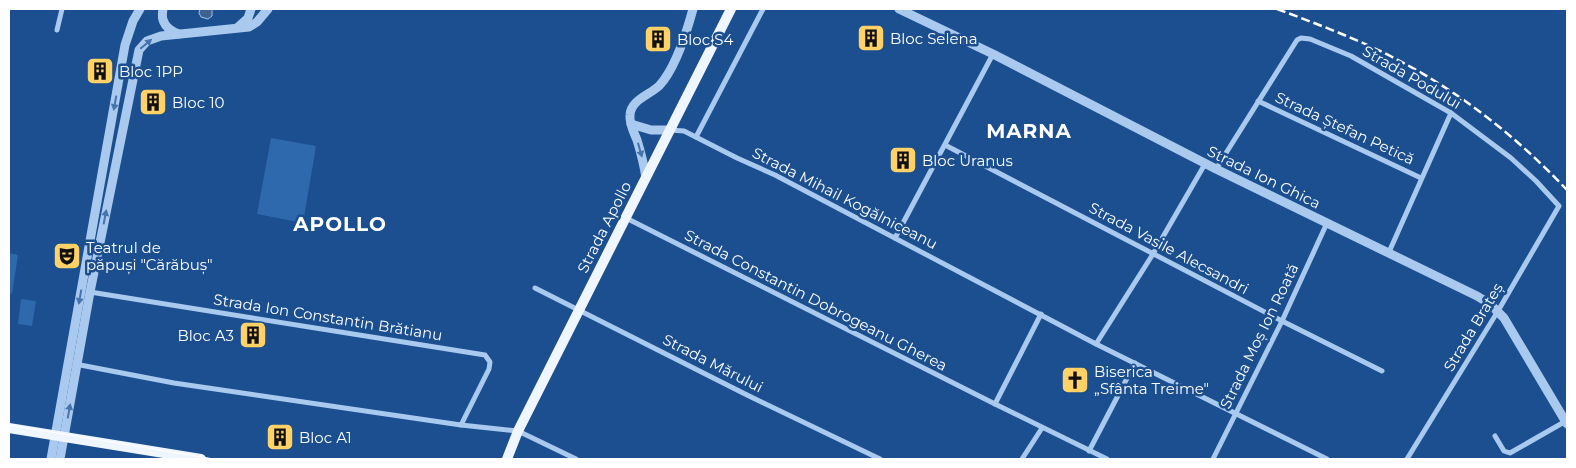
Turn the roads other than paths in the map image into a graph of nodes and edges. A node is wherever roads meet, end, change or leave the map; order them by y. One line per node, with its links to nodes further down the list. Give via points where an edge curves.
1 (62, 9): 11 (street)
2 (140, 9): 38 (street, one-way to 38, via 126,44)
3 (163, 9): 12 (street, via 166,26)
4 (251, 9): 10 (street, via 246,22)
5 (268, 9): 10 (street, via 253,25)
6 (692, 9): 16 (street, via 668,73 656,88 634,105 630,112)
7 (731, 9): 17 (main road, Strada Apollo)
8 (763, 9): 18 (street)
9 (899, 9): 13 (street, Strada Ion Ghica)
10 (235, 29): 12 (street)
11 (57, 30)
12 (180, 34): 31 (street, one-way to 12, via 137,56 151,39)
13 (993, 54): 19 (street); 20 (street, Strada Ion Ghica)
14 (1258, 101): 15 (street, Strada Podului, via 1297,40 1305,38 1351,56); 21 (street, Strada Podului); 23 (street, Strada Ștefan Petică)
15 (1451, 113): 23 (street); 24 (street, Strada Podului, via 1511,158)
16 (631, 124): 17 (street, Strada Mihail Kogălniceanu, via 651,130); 22 (street, one-way to 22)
17 (670, 130): 18 (street, Strada Mihail Kogălniceanu, via 684,131); 22 (main road, Strada Apollo)
18 (696, 137): 27 (street, Strada Mihail Kogălniceanu)
19 (945, 145): 27 (street); 29 (street, Strada Vasile Alecsandri)
20 (1205, 164): 21 (street, Strada Ion Ghica); 29 (street)
21 (1216, 169): 26 (street, Strada Ion Ghica)
22 (646, 178): 25 (main road, Strada Apollo)
23 (1421, 178): 28 (street)
24 (1559, 206): 33 (street, Strada Brateș)
25 (626, 218): 32 (main road, Strada Apollo); 40 (street, Strada Constantin Dobrogeanu Gherea)
26 (1327, 222): 28 (street, Strada Ion Ghica); 35 (street, Strada Moș Ion Roată)
27 (896, 238): 34 (street, Strada Mihail Kogălniceanu)
28 (1389, 252): 33 (street, Strada Ion Ghica, via 1477,296)
29 (1152, 254): 35 (street, Strada Vasile Alecsandri); 36 (street)
30 (535, 288): 32 (street, Strada Mărului)
31 (90, 292): 38 (street); 43 (street, Strada Ion Constantin Brătianu, via 486,355 489,369)
32 (578, 310): 46 (main road, Strada Apollo); 55 (street, Strada Mărului)
33 (1498, 311): 42 (street, Strada Ion Ghica); 60 (street, Strada Brateș)
34 (1041, 314): 36 (street, Strada Mihail Kogălniceanu); 40 (street)
35 (1282, 321): 39 (street, Strada Vasile Alecsandri); 41 (street, Strada Moș Ion Roată)
36 (1096, 344): 37 (street, Strada Mihail Kogălniceanu)
37 (1135, 363): 41 (street); 49 (street)
38 (73, 364): 43 (street, via 174,383); 47 (street)
39 (1382, 371)
40 (995, 404): 45 (street, Strada Constantin Dobrogeanu Gherea)
41 (1236, 413): 58 (street, Strada Moș Ion Roată); 59 (street)
42 (1566, 422): 48 (street, via 1510,453 1504,451)
43 (461, 425): 46 (street)
44 (9, 428): 47 (main road)
45 (1042, 428): 49 (street, Strada Constantin Dobrogeanu Gherea); 56 (street)
46 (518, 431): 53 (main road, Strada Apollo); 54 (street)
47 (60, 436): 50 (street); 51 (street); 52 (main road)
48 (1495, 436)
49 (1089, 450): 57 (street)
50 (51, 459)
51 (60, 459)
52 (201, 459)
53 (507, 459)
54 (576, 459)
55 (880, 459)
56 (1022, 459)
57 (1107, 459)
58 (1213, 459)
59 (1327, 459)
60 (1407, 459)

